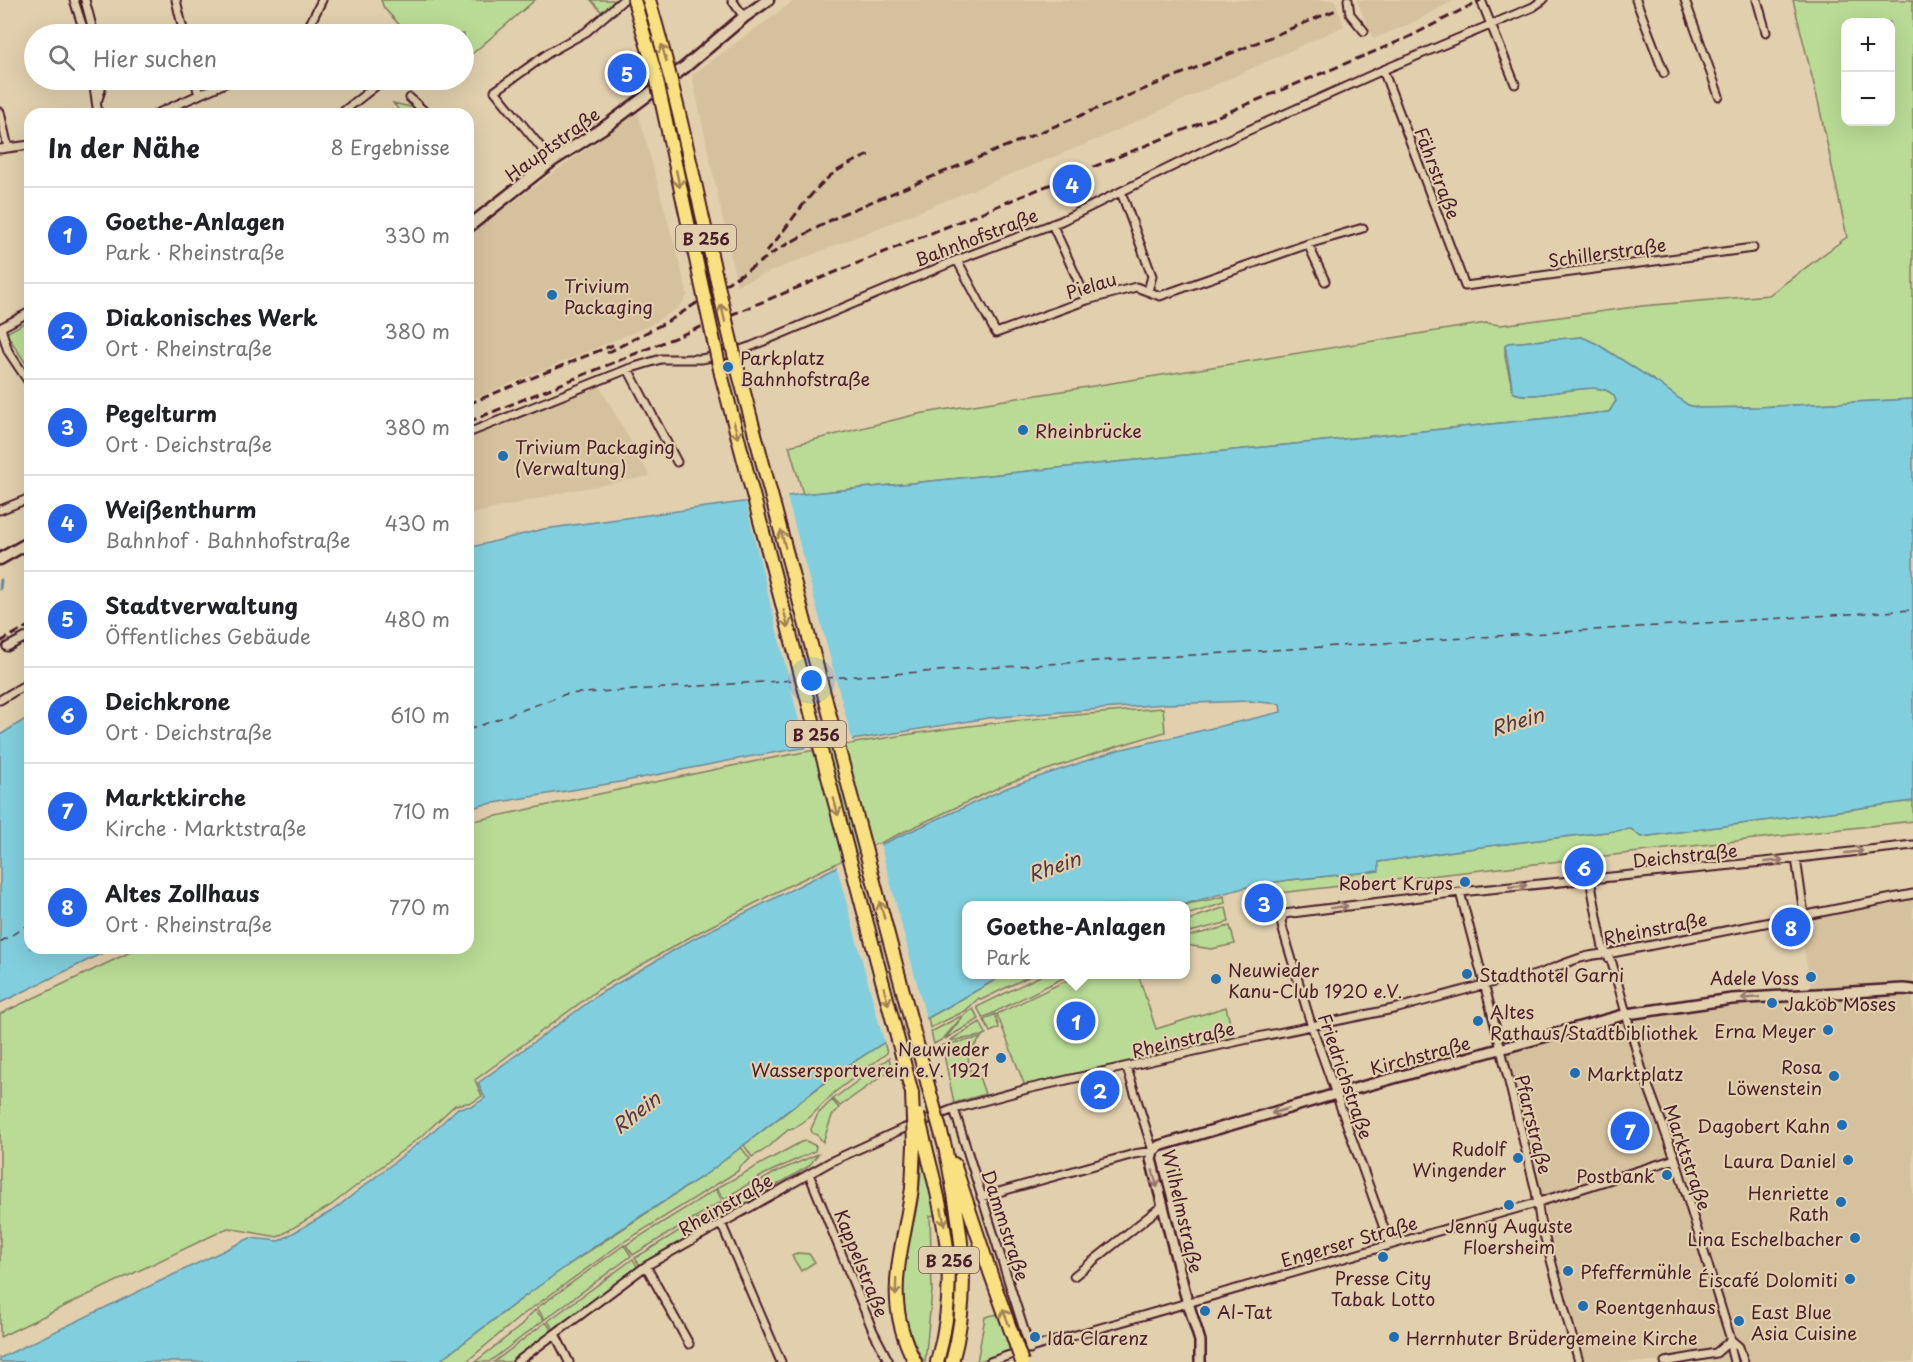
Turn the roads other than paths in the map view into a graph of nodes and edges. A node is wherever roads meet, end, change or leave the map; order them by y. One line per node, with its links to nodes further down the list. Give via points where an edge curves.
1 (74, 0): 17 (street)
2 (85, 0): 18 (street)
3 (176, 0): 19 (street)
4 (321, 0): 20 (street)
5 (623, 0): 44 (street, via 586,32 495,91)
6 (634, 0): 84 (highway, B 256, one-way to 84, bridge, via 656,76 732,415)
7 (650, 0): 87 (highway, B 256, one-way to 7, bridge, via 738,370)
8 (732, 0): 16 (street)
9 (768, 0): 16 (main road, Hauptstraße)
10 (1348, 0): 22 (street, via 1350,14)
11 (1481, 0): 21 (street)
12 (1543, 0): 21 (street, Bahnhofstraße)
13 (1636, 0): 25 (street)
14 (1685, 0): 33 (street)
15 (1757, 0): 23 (street)
16 (744, 17): 44 (main road, Hauptstraße, via 685,67)
17 (82, 24)
18 (91, 24)
19 (182, 24)
20 (310, 24)
21 (1491, 25): 24 (street, Bahnhofstraße); 26 (street)
22 (1364, 31)
23 (1766, 32)
24 (1383, 70): 45 (street, Bahnhofstraße); 53 (street, Fährstraße)
25 (1664, 73)
26 (1515, 84)
27 (95, 90): 35 (street)
28 (101, 90): 35 (street)
29 (198, 90): 32 (street)
30 (210, 90): 32 (street)
31 (370, 90): 38 (street)
32 (199, 95): 37 (street)
33 (1719, 96)
34 (410, 98): 39 (street)
35 (97, 101): 36 (street)
36 (98, 108)
37 (170, 108)
38 (347, 108)
39 (421, 108)
40 (0, 112): 42 (street)
41 (24, 146): 42 (street)
42 (8, 148): 43 (street)
43 (0, 149)
44 (552, 161): 46 (main road, Hauptstraße)
45 (1121, 192): 47 (street, Bahnhofstraße); 54 (street, via 1152,276)
46 (474, 221)
47 (1052, 224): 51 (street, Bahnhofstraße); 55 (street)
48 (1363, 228): 49 (street, Pielau)
49 (1308, 244): 52 (street); 54 (street, Pielau, via 1160,296)
50 (1754, 248): 53 (street, Schillerstraße)
51 (957, 260): 55 (street, Pielau, via 996,333); 58 (street, Bahnhofstraße, via 732,354 661,359)
52 (1325, 281)
53 (1465, 286)
54 (1148, 291): 55 (street, Pielau, via 1136,287)
55 (1086, 300)
56 (24, 315): 57 (street)
57 (0, 328): 59 (street, via 8,351)
58 (628, 369): 60 (street, Bahnhofstraße); 61 (street)
59 (24, 375)
60 (474, 431)
61 (676, 462)
62 (24, 500): 63 (street)
63 (0, 510)
64 (24, 545): 65 (main road)
65 (0, 559)
66 (24, 638): 67 (street)
67 (7, 647)
68 (24, 686): 69 (street)
69 (0, 700)
70 (1913, 845): 71 (street, Deichstraße, one-way to 70)
71 (1796, 858): 72 (street, Deichstraße, one-way to 71); 75 (street)
72 (1590, 879): 73 (street, Deichstraße, one-way to 72); 77 (street, Marktstraße)
73 (1460, 892): 76 (street, Deichstraße, one-way to 73); 78 (street, Pfarrstraße)
74 (1913, 894): 75 (street, Rheinstraße)
75 (1804, 914): 77 (street, Rheinstraße)
76 (1282, 916): 81 (street, Friedrichstraße)
77 (1607, 954): 78 (street, Rheinstraße); 80 (street, Marktstraße)
78 (1484, 985): 81 (street, Rheinstraße); 82 (street, Pfarrstraße)
79 (1913, 990): 80 (street, Kirchstraße, one-way to 80, via 1732,999)
80 (1627, 1014): 82 (street, Kirchstraße); 89 (street, Marktstraße, via 1641,1067)
81 (1312, 1027): 83 (street, Rheinstraße); 85 (street, Friedrichstraße)
82 (1501, 1050): 85 (street, Kirchstraße); 92 (street, Pfarrstraße)
83 (1126, 1068): 86 (street, Rheinstraße); 88 (street, Wilhelmstraße)
84 (912, 1094): 109 (highway, one-way to 109, bridge, via 912,1188 896,1285 899,1320); 110 (highway, B 256, one-way to 110, bridge, via 948,1247 947,1312)
85 (1336, 1094): 88 (street, Kirchstraße, one-way to 88); 95 (street, Friedrichstraße)
86 (954, 1109): 90 (street, Rheinstraße); 91 (street, Dammstraße)
87 (945, 1147): 104 (highway, B 256, via 963,1260 962,1308); 112 (highway, one-way to 87, bridge, via 959,1176)
88 (1152, 1151): 91 (street, Kirchstraße); 93 (street, Wilhelmstraße, one-way to 93)
89 (1675, 1159): 92 (street, Engerser Straße); 100 (street, Marktstraße)
90 (809, 1174): 94 (street, Rheinstraße); 108 (street, Kappelstraße)
91 (981, 1197): 102 (street, Dammstraße)
92 (1536, 1203): 95 (street, Engerser Straße); 114 (street, Pfarrstraße)
93 (1162, 1206): 97 (street); 98 (street, Wilhelmstraße)
94 (721, 1223): 96 (street, Rheinstraße); 107 (street)
95 (1390, 1245): 98 (street, Engerser Straße)
96 (646, 1266): 99 (street, Rheinstraße); 101 (street)
97 (1074, 1276)
98 (1188, 1303): 102 (street, Engerser Straße); 113 (street, Wilhelmstraße, via 1200,1341)
99 (555, 1334): 105 (street, Rheinstraße); 106 (street)
100 (1731, 1340): 103 (street, via 1719,1352); 117 (street, Marktstraße); 118 (street, Marktstraße, via 1739,1347)
101 (689, 1344)
102 (1030, 1348): 111 (street, Engerser Straße)
103 (1696, 1356): 115 (street); 116 (street)
104 (953, 1359)
105 (517, 1362)
106 (569, 1362)
107 (782, 1362)
108 (889, 1362)
109 (915, 1362)
110 (937, 1362)
111 (990, 1362)
112 (1022, 1362)
113 (1200, 1362)
114 (1579, 1362)
115 (1665, 1362)
116 (1703, 1362)
117 (1734, 1362)
118 (1744, 1362)

